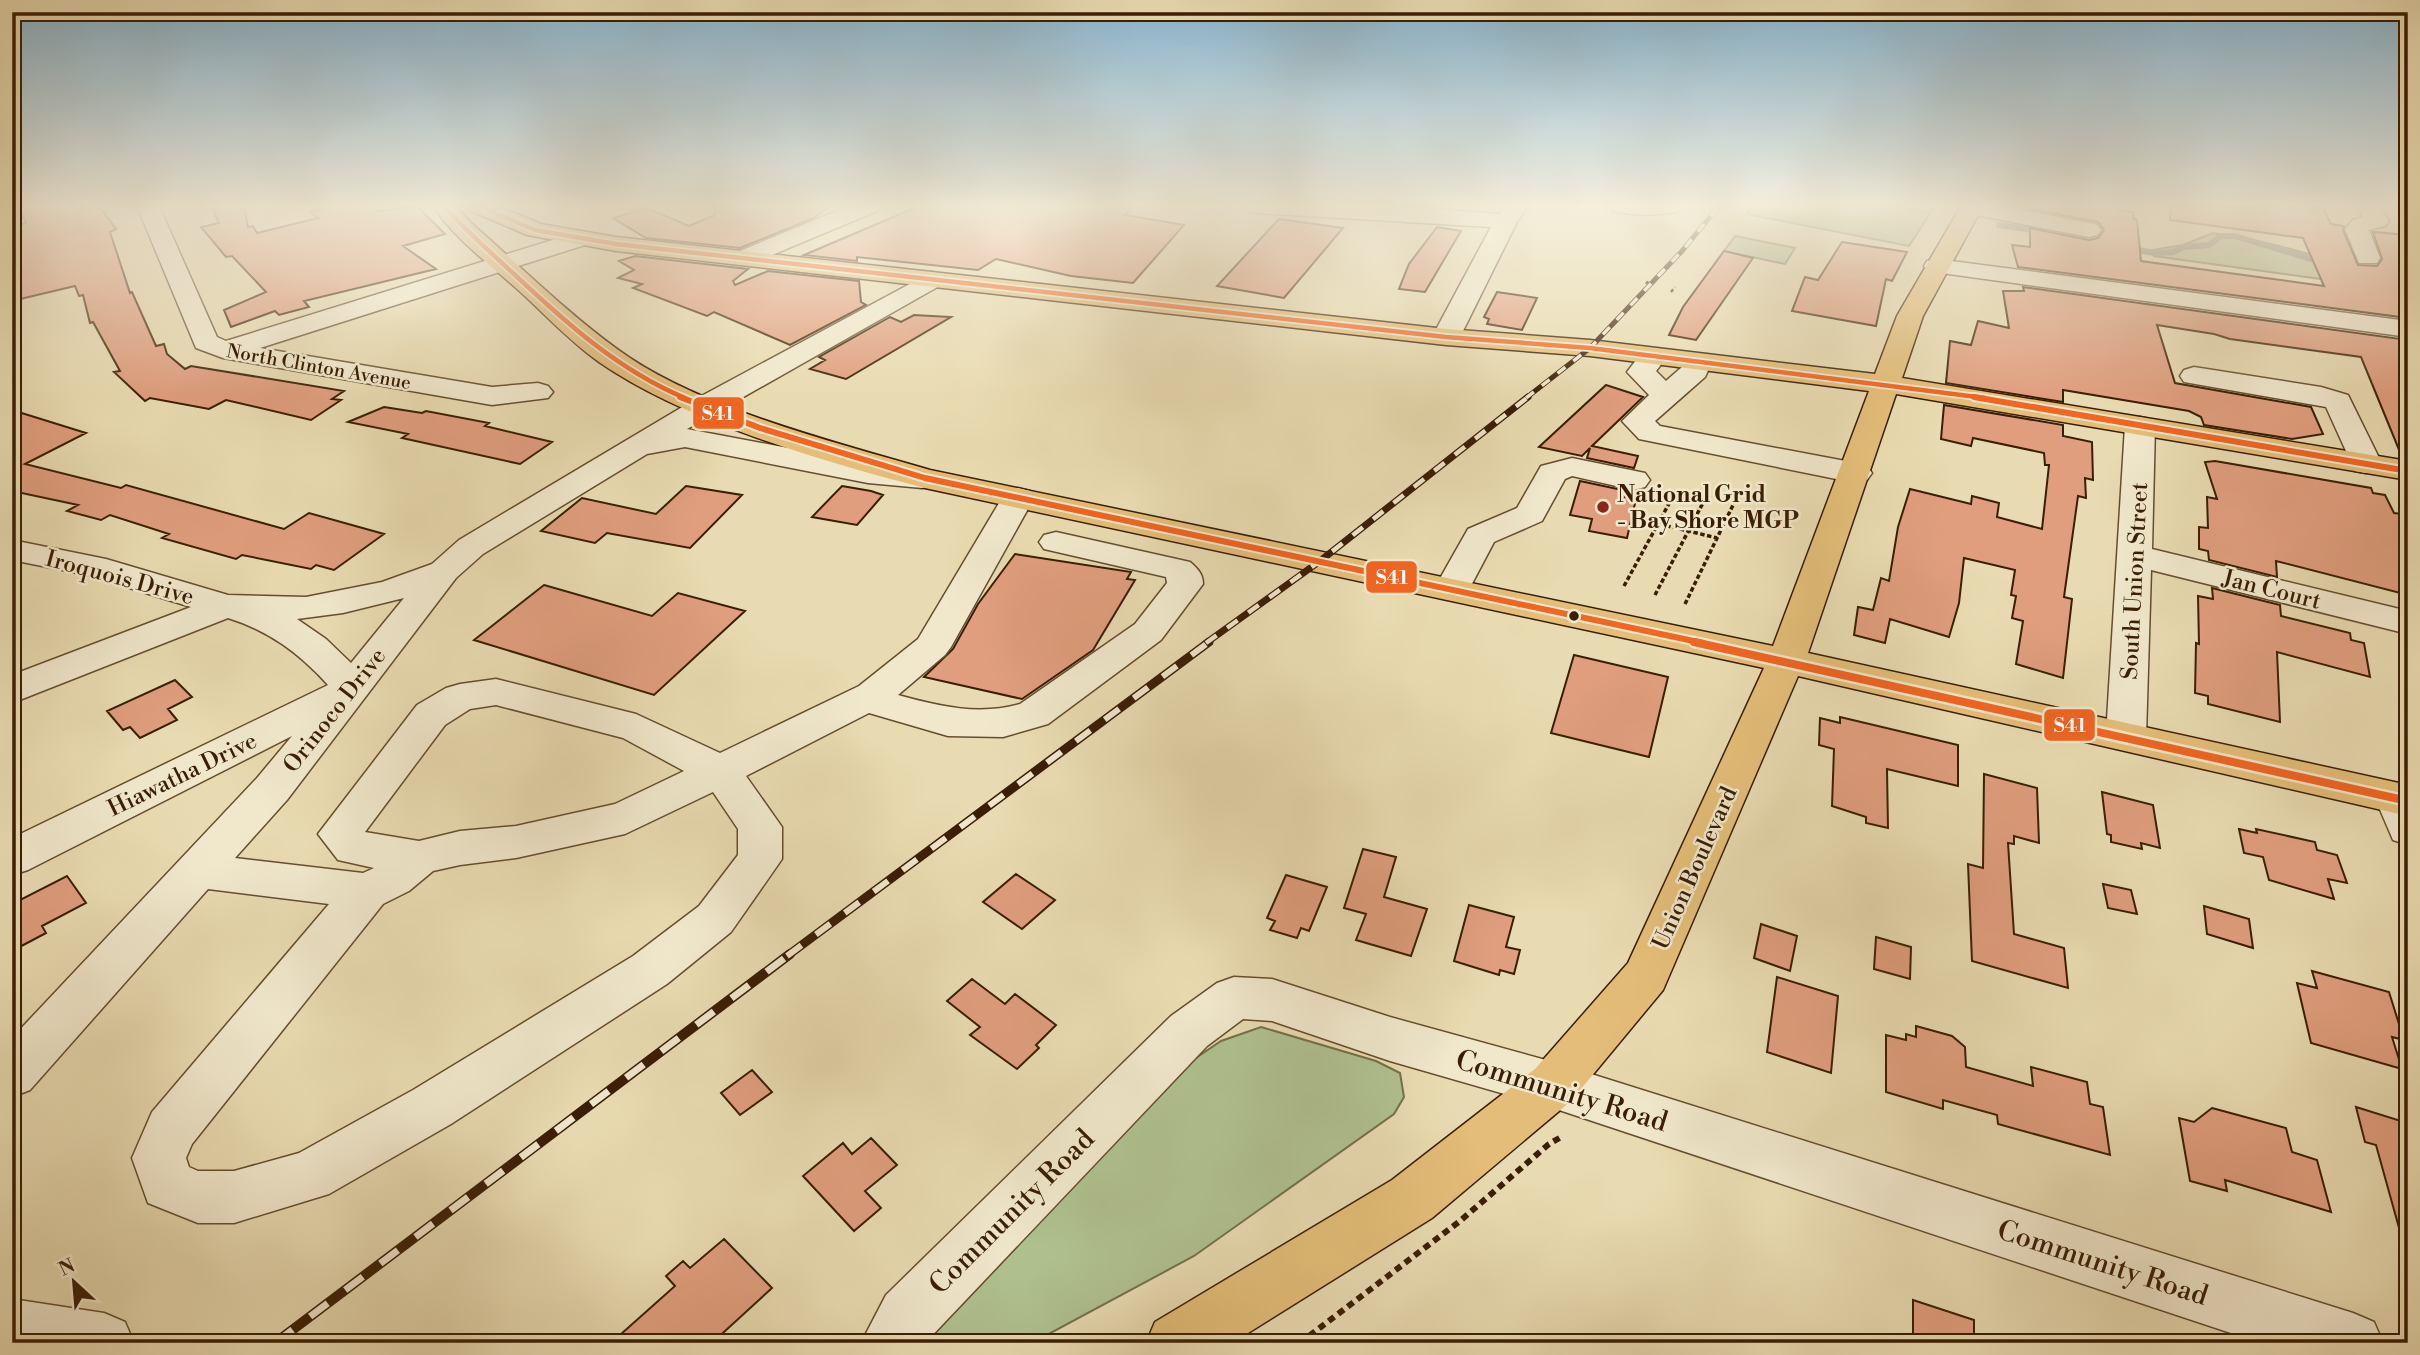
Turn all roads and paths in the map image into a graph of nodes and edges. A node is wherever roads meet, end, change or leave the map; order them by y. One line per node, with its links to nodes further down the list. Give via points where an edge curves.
1 (175, 269): 13 (street, North Clinton Avenue, via 206,342)
2 (482, 269): 13 (street)
3 (509, 269): 20 (main road, via 607,355)
4 (840, 269): 8 (main road)
5 (1482, 269): 12 (street)
6 (1934, 269): 17 (main road, Union Boulevard, via 1910,316)
7 (1961, 269): 11 (street)
8 (932, 280): 12 (main road); 20 (street, Orinoco Drive)
9 (1675, 287): 10 (path)
10 (1671, 292)
11 (2408, 328)
12 (1446, 337): 14 (main road)
13 (223, 350): 18 (street, North Clinton Avenue, via 492,396)
14 (1653, 356): 15 (main road); 19 (street, via 1641,372 1655,387)
15 (1699, 362): 17 (main road); 19 (street)
16 (2194, 376): 23 (street, via 2338,401)
17 (1885, 385): 21 (main road); 25 (main road, Union Boulevard)
18 (538, 392)
19 (1669, 393): 25 (street, via 1637,421 1650,433)
20 (704, 406): 22 (street, Orinoco Drive); 26 (main road, via 823,449)
21 (2140, 426): 23 (main road); 38 (street, South Union Street)
22 (626, 452): 26 (street, via 685,438 868,473); 39 (street, Orinoco Drive, via 471,547)
23 (2366, 464): 24 (main road)
24 (2408, 471)
25 (1856, 473): 46 (main road, Union Boulevard)
26 (922, 478): 30 (main road)
27 (1634, 480): 41 (street, via 1562,467 1552,473 1530,514 1480,536)
28 (1677, 489): 33 (path)
29 (1706, 497): 34 (path)
30 (1018, 498): 41 (main road); 49 (street, via 932,646)
31 (1735, 499): 35 (path)
32 (1639, 519): 33 (path)
33 (1658, 524): 34 (path); 40 (path)
34 (1688, 531): 35 (path); 42 (path)
35 (1717, 538): 43 (path)
36 (1056, 542): 49 (street, via 1178,569 1185,584 1148,632 1034,715 1003,723 948,722)
37 (12, 550): 44 (street, Iroquois Drive, via 94,566)
38 (2136, 556): 45 (street, Jan Court); 50 (street, South Union Street)
39 (444, 571): 44 (street, Iroquois Drive, via 344,602 306,608); 47 (street, Orinoco Drive)
40 (1624, 586)
41 (1452, 589): 46 (main road)
42 (1655, 595)
43 (1685, 604)
44 (226, 606): 47 (street, Iroquois Drive, via 294,630); 48 (street)
45 (2408, 623)
46 (1786, 661): 50 (main road); 58 (main road, Union Boulevard, via 1646,976)
47 (352, 689): 53 (street, Hiawatha Drive); 55 (street, Orinoco Drive, via 272,789)
48 (12, 690)
49 (866, 699): 51 (street)
50 (2126, 736): 52 (main road)
51 (722, 772): 54 (street, via 625,818); 54 (street, via 636,728 496,692 460,697 431,715 340,834 355,848); 56 (street, via 760,827 760,859 715,919 650,970 432,1107 310,1176 234,1197 198,1197 168,1185 159,1158 171,1129)
52 (2404, 809)
53 (12, 858)
54 (419, 858): 56 (street, via 393,879)
55 (198, 871): 56 (street); 57 (street, Orinoco Drive)
56 (367, 891)
57 (12, 1074)
58 (1558, 1111): 61 (street, Community Road, via 1390,1039 1272,1000 1234,998 1179,1041 908,1316); 62 (main road, Union Boulevard); 63 (path, via 1549,1144 1460,1222); 64 (street, Community Road)
59 (12, 1329): 60 (street)
60 (104, 1343)
61 (891, 1343)
62 (1177, 1343)
63 (1300, 1343)
64 (2353, 1343)

